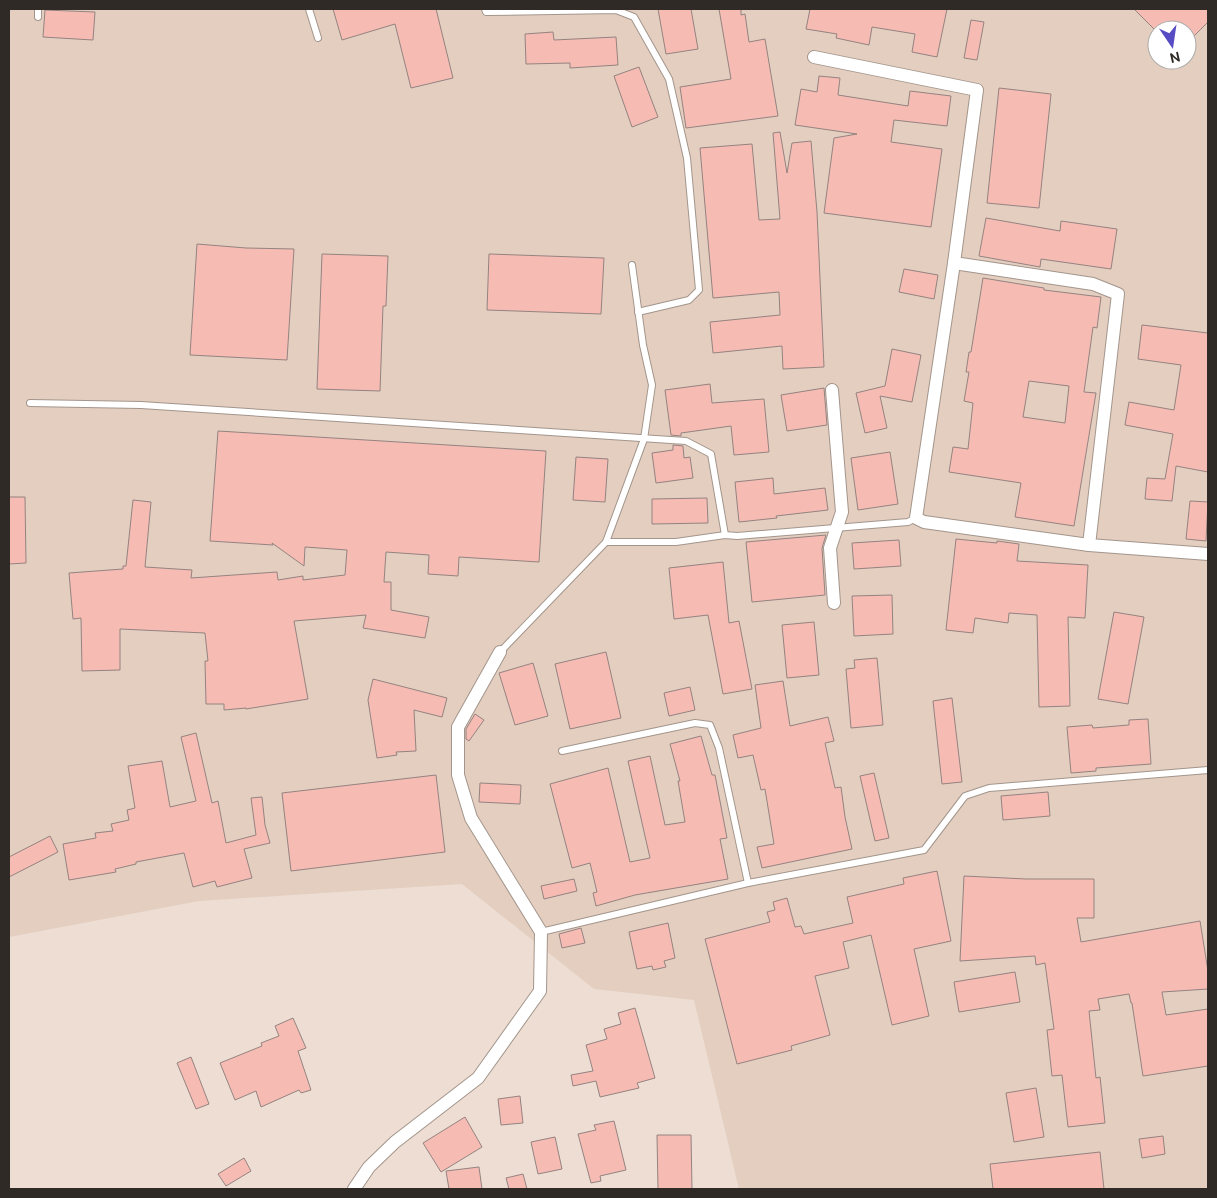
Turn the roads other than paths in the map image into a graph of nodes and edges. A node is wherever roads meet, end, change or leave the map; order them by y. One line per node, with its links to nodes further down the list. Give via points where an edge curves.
1 (38, 9): 4 (lane)
2 (309, 9): 5 (lane)
3 (485, 9): 9 (lane, via 486,12 616,10 634,17 669,79 687,158 699,290 689,300)
4 (38, 16)
5 (318, 38)
6 (814, 57): 7 (street, via 977,90)
7 (954, 263): 13 (street); 17 (street, via 1093,284 1118,294)
8 (632, 265): 9 (lane)
9 (638, 312): 12 (lane, via 652,384)
10 (832, 390): 14 (street, via 842,512)
11 (30, 403): 12 (lane, via 141,405)
12 (644, 439): 15 (lane, via 686,442 711,454); 16 (lane)
13 (916, 518): 14 (lane, via 908,522); 17 (street, via 924,522)
14 (836, 528): 15 (lane, via 737,536); 19 (street, via 830,548)
15 (725, 534): 16 (lane, via 676,542)
16 (606, 542): 20 (lane)
17 (1089, 545): 18 (street)
18 (1208, 554)
19 (834, 603)
20 (500, 652): 24 (street, via 458,727 458,775 471,818)
21 (562, 751): 23 (lane, via 695,722 710,724 719,748)
22 (1208, 770): 23 (lane, via 989,788 966,796 924,850)
23 (748, 883): 24 (lane)
24 (541, 932): 25 (street, via 540,991 478,1078 395,1142 369,1167)
25 (354, 1189)

